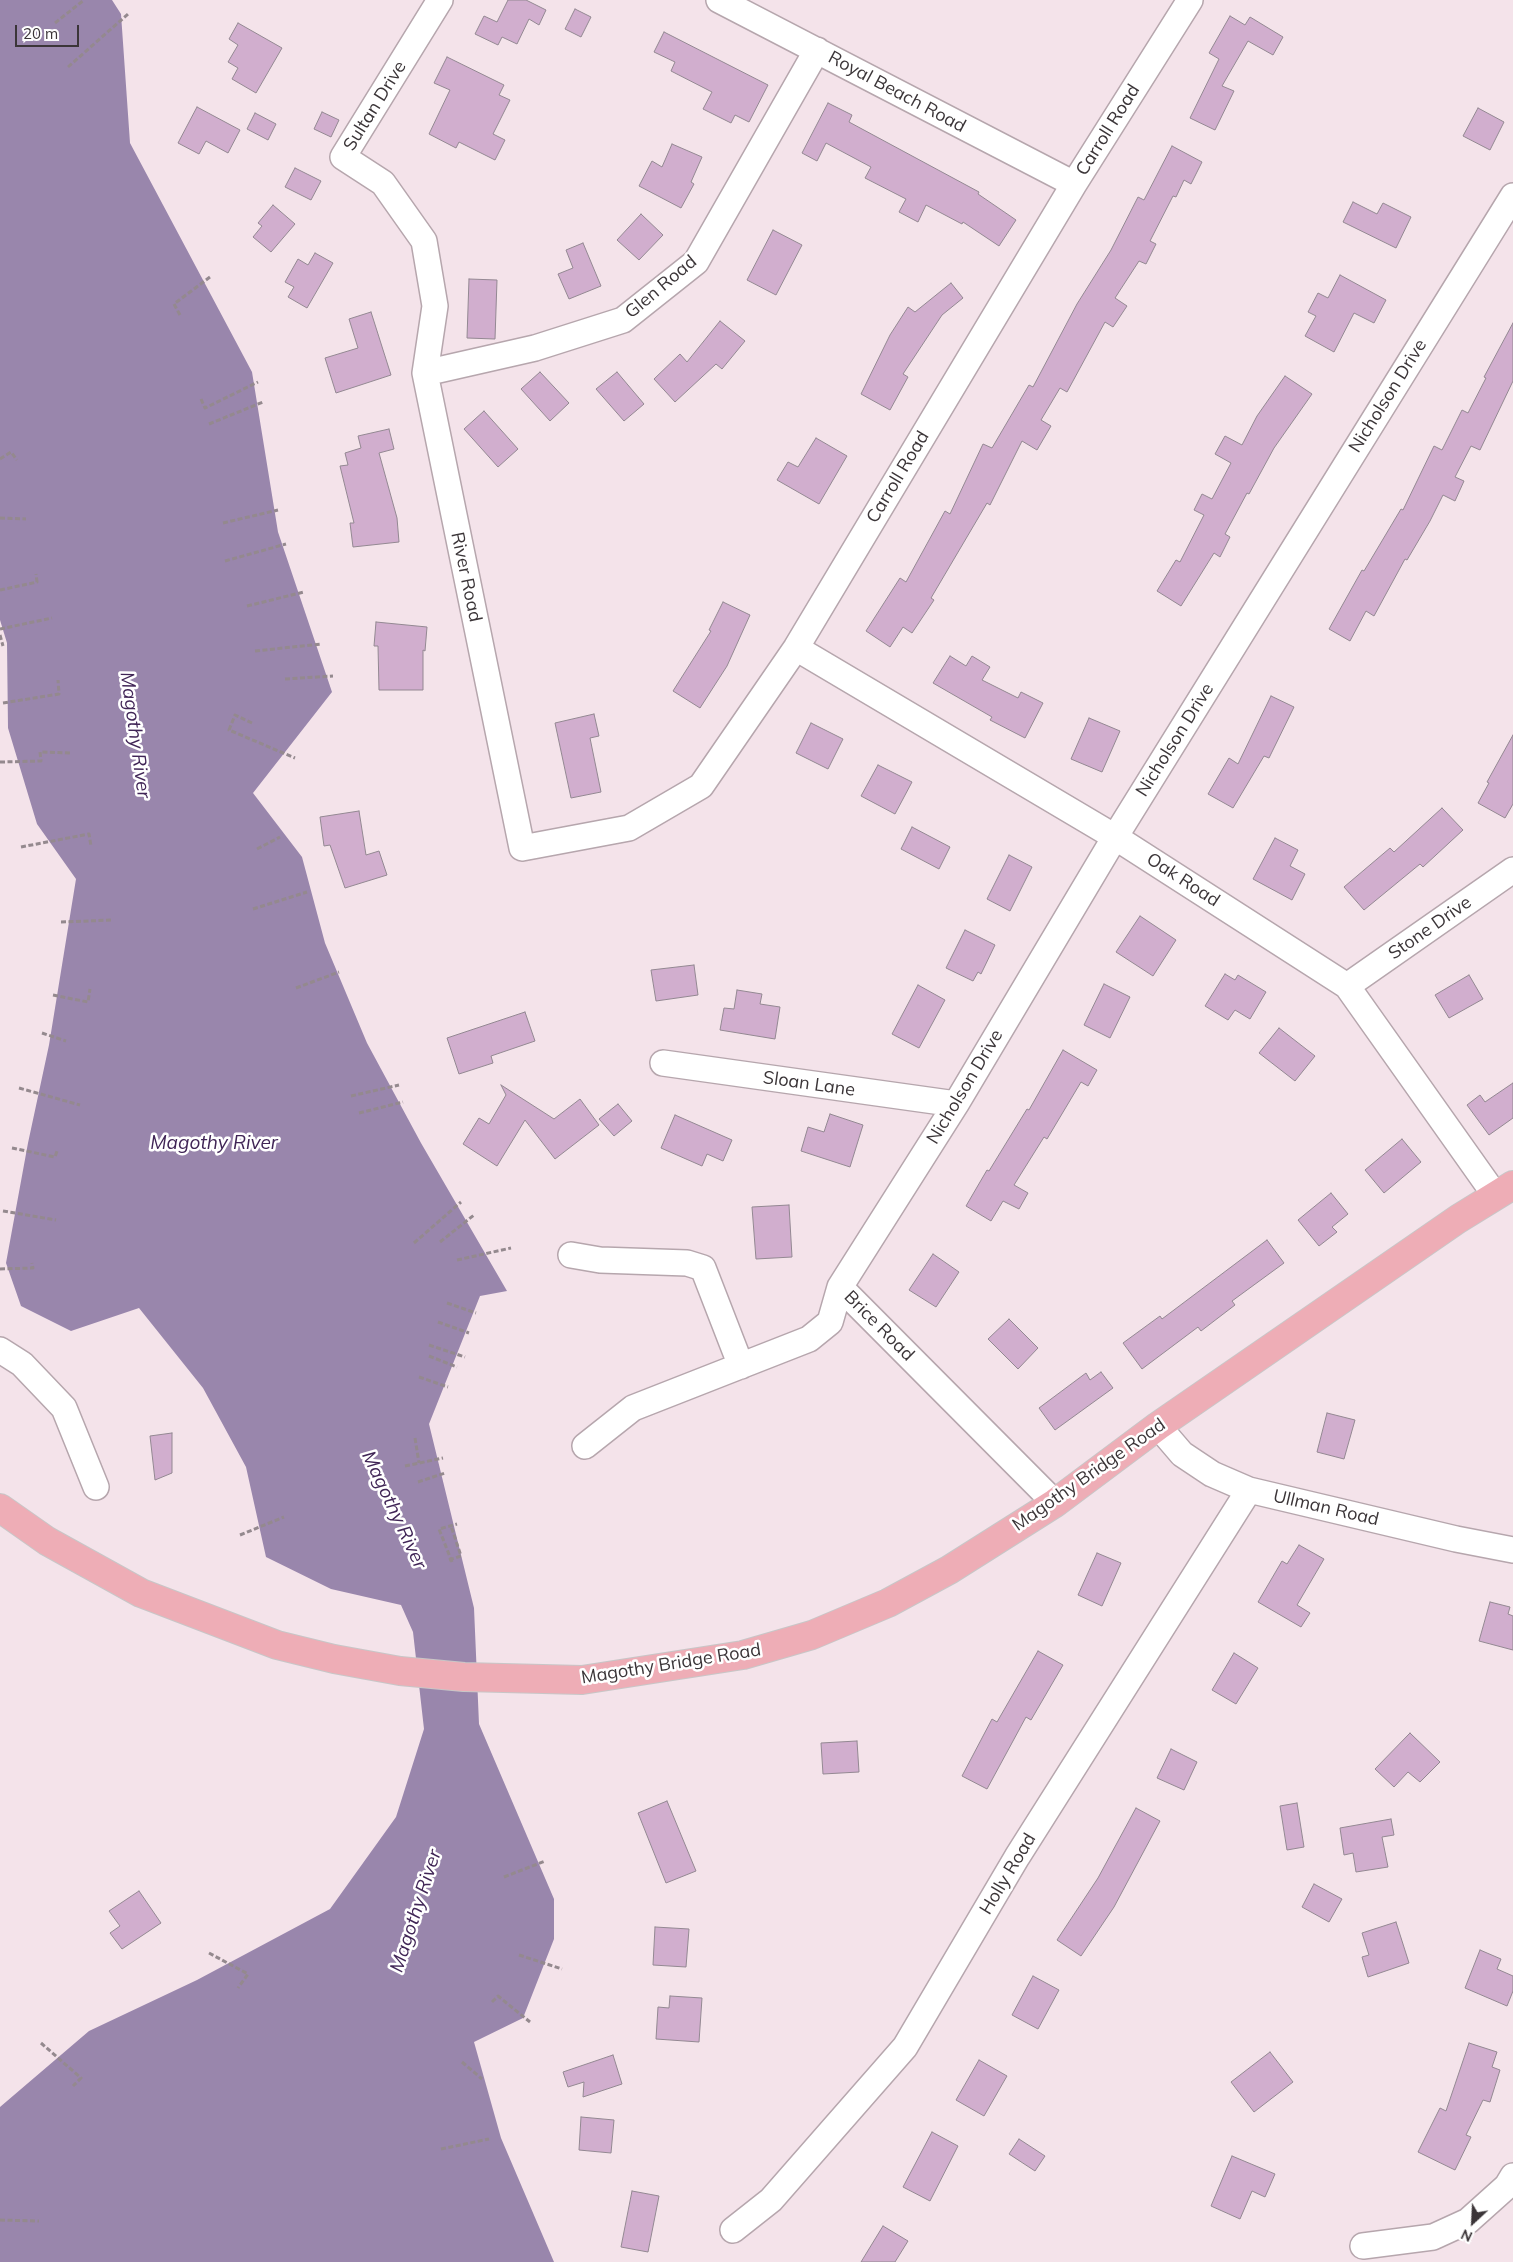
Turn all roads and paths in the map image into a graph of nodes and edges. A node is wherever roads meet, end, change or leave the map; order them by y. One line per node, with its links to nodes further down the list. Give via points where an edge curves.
1 (84, 0): 6 (path)
2 (440, 0): 12 (street, Sultan Drive, via 343,157 383,182 424,242)
3 (719, 0): 7 (street, Royal Beach Road)
4 (1190, 0): 9 (street, Carroll Road)
5 (128, 14): 8 (path)
6 (55, 23)
7 (818, 50): 9 (street, Royal Beach Road); 14 (street, Glen Road, via 696,262 624,320 535,348)
8 (68, 67)
9 (1074, 184): 36 (street, Carroll Road)
10 (1513, 196): 47 (street, Nicholson Drive)
11 (210, 277): 13 (path, via 174,304)
12 (435, 306): 14 (street, River Road)
13 (180, 315)
14 (424, 373): 50 (street, River Road)
15 (258, 382): 16 (path, via 205,408)
16 (201, 399)
17 (262, 402): 18 (path)
18 (209, 424)
19 (0, 459): 20 (path, via 11,452)
20 (17, 460)
21 (278, 510): 24 (path)
22 (0, 518): 23 (path)
23 (26, 519)
24 (223, 523)
25 (286, 544): 26 (path)
26 (225, 561)
27 (36, 574): 28 (path, via 37,582)
28 (0, 590)
29 (304, 592): 30 (path)
30 (247, 606)
31 (52, 618): 32 (path)
32 (0, 629)
33 (0, 635): 35 (path)
34 (321, 644): 37 (path)
35 (3, 646)
36 (796, 648): 47 (street, Oak Road); 50 (street, Carroll Road, via 701,786 629,828)
37 (255, 651)
38 (333, 676): 40 (path)
39 (58, 680): 41 (path, via 59,694)
40 (284, 680)
41 (3, 703)
42 (252, 723): 44 (path, via 235,715 229,730)
43 (72, 753): 45 (path, via 40,752 41,762)
44 (295, 758)
45 (0, 762)
46 (280, 837): 51 (path)
47 (1115, 837): 58 (street, Oak Road); 69 (street, Nicholson Drive)
48 (92, 846): 49 (path, via 89,834)
49 (21, 847)
50 (522, 848)
51 (257, 849)
52 (1513, 870): 58 (street, Stone Drive)
53 (307, 892): 54 (path)
54 (253, 909)
55 (112, 920): 56 (path)
56 (61, 922)
57 (339, 972): 59 (path)
58 (1347, 986): 74 (street, Oak Road)
59 (296, 988)
60 (90, 989): 61 (path, via 88,1002)
61 (53, 995)
62 (42, 1034): 63 (path)
63 (66, 1042)
64 (663, 1063): 69 (street, Sloan Lane)
65 (399, 1085): 67 (path)
66 (19, 1088): 70 (path)
67 (350, 1096)
68 (403, 1102): 71 (path)
69 (956, 1104): 86 (street, Nicholson Drive)
70 (80, 1105)
71 (359, 1113)
72 (12, 1148): 73 (path, via 55,1157)
73 (57, 1151)
74 (1504, 1190): 99 (main road, Magothy Bridge Road)
75 (461, 1202): 80 (path)
76 (3, 1211): 78 (path)
77 (474, 1215): 79 (path)
78 (56, 1220)
79 (440, 1242)
80 (414, 1243)
81 (511, 1248): 83 (path)
82 (570, 1254): 95 (street, via 600,1260 687,1263 703,1268)
83 (457, 1260)
84 (32, 1263): 85 (path, via 33,1268)
85 (0, 1269)
86 (840, 1287): 95 (street, Brice Road, via 830,1322 810,1339); 109 (street, Brice Road)
87 (446, 1303): 88 (path)
88 (476, 1313)
89 (438, 1322): 90 (path)
90 (469, 1333)
91 (429, 1345): 94 (path)
92 (0, 1350): 107 (street, via 22,1364 64,1408)
93 (428, 1356): 96 (path)
94 (465, 1357)
95 (741, 1366): 101 (street, Brice Road, via 633,1408)
96 (457, 1367)
97 (419, 1377): 98 (path)
98 (448, 1387)
99 (1158, 1426): 108 (street, Ullman Road, via 1182,1454 1212,1474); 109 (main road, Magothy Bridge Road)
100 (415, 1438): 103 (path)
101 (585, 1446)
102 (443, 1458): 103 (path)
103 (419, 1463): 104 (path)
104 (405, 1466)
105 (445, 1474): 106 (path)
106 (418, 1482)
107 (96, 1487)
108 (1249, 1490): 115 (street, Ullman Road); 133 (street, Holly Road, via 1017,1857 905,2047 771,2200)
109 (1055, 1503): 110 (main road, Magothy Bridge Road, via 949,1570 888,1603 812,1635 743,1655 582,1680 400,1672 276,1645 141,1593 47,1541)
110 (0, 1508)
111 (284, 1517): 114 (path)
112 (457, 1524): 113 (path)
113 (451, 1526): 113 (path, via 439,1529 450,1561 461,1556)
114 (240, 1536)
115 (1513, 1550)
116 (545, 1862): 117 (path)
117 (504, 1877)
118 (209, 1954): 121 (path, via 248,1974)
119 (519, 1955): 120 (path)
120 (562, 1969)
121 (238, 1988)
122 (492, 2002): 123 (path, via 498,1996)
123 (530, 2022)
124 (41, 2043): 127 (path, via 81,2078)
125 (462, 2062): 126 (path)
126 (482, 2079)
127 (73, 2086)
128 (489, 2139): 129 (path)
129 (441, 2149)
130 (1513, 2176): 134 (street, via 1507,2186 1468,2220 1433,2237)
131 (0, 2220): 132 (path)
132 (39, 2221)
133 (733, 2230)
134 (1364, 2246)

